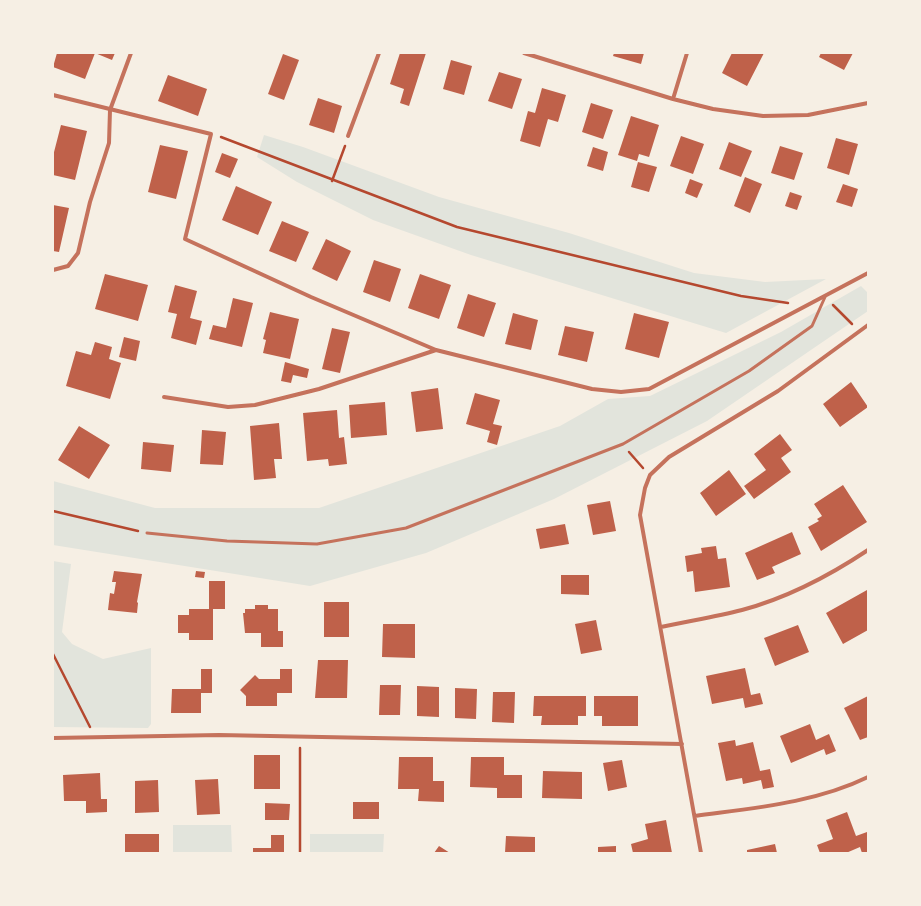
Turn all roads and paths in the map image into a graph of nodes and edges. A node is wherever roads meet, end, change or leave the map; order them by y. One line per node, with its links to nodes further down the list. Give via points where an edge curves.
1 (131, 53): 8 (street)
2 (379, 53): 10 (street)
3 (524, 53): 6 (street)
4 (687, 53): 6 (street)
5 (53, 95): 8 (street)
6 (673, 99): 7 (street, via 713,109 763,116 808,115)
7 (868, 103)
8 (110, 110): 9 (street); 12 (street, via 109,143 90,202 78,253 68,266)
9 (211, 134): 11 (path); 18 (street, via 185,239 311,297)
10 (348, 136): 11 (path)
11 (332, 181): 15 (path, via 457,227 741,296)
12 (53, 270)
13 (868, 273): 14 (street)
14 (825, 297): 15 (street); 17 (path); 20 (lane, via 812,326 749,371)
15 (809, 305): 18 (street, via 649,389 621,392 592,389)
16 (868, 325): 17 (street)
17 (860, 331): 21 (street, via 778,391 669,457)
18 (436, 350): 19 (street, via 319,389 255,405 228,407)
19 (164, 397)
20 (623, 444): 21 (path, via 636,462); 23 (lane, via 406,528 317,544 227,541)
21 (650, 475): 25 (street, via 640,515)
22 (53, 511): 23 (path)
23 (147, 533)
24 (868, 550): 25 (street, via 844,566 786,596 741,610)
25 (661, 627): 30 (street)
26 (53, 654): 29 (path)
27 (300, 737): 29 (street, via 219,735); 30 (street); 33 (path)
28 (53, 738): 29 (street)
29 (96, 738)
30 (682, 744): 32 (street)
31 (868, 777): 32 (street, via 847,788 779,804)
32 (695, 816): 34 (street)
33 (300, 853)
34 (701, 853)

